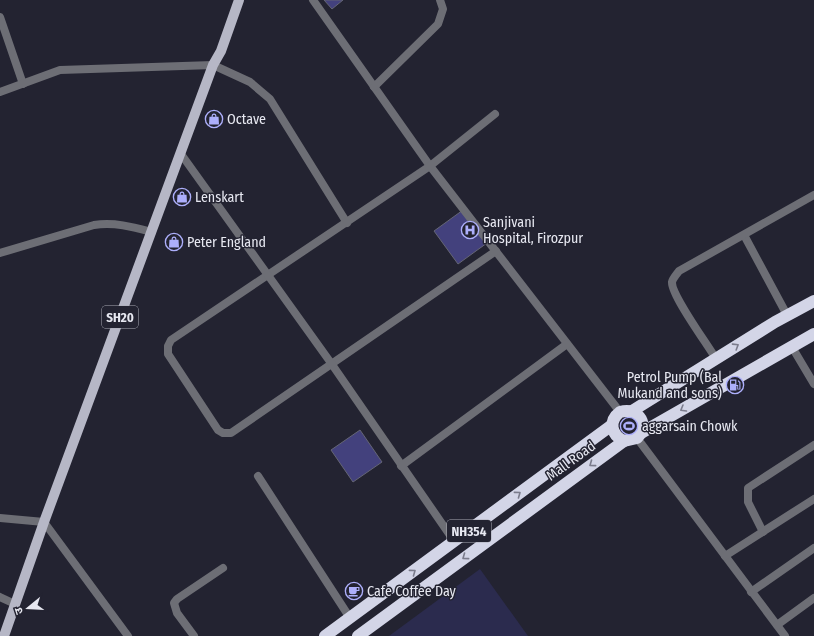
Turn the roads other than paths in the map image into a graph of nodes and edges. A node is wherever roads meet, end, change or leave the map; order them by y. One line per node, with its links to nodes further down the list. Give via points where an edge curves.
1 (239, 0): 5 (main road, SH20)
2 (313, 0): 7 (street)
3 (440, 0): 7 (street, via 443,9 438,24)
4 (0, 17): 6 (street)
5 (213, 66): 6 (street, via 60,70); 10 (main road, SH20); 13 (street, via 250,82 270,99)
6 (23, 84): 8 (street)
7 (374, 87): 11 (street)
8 (0, 92)
9 (495, 114): 11 (street)
10 (182, 154): 14 (main road, SH20); 18 (street)
11 (430, 166): 13 (street); 16 (street)
12 (814, 195): 15 (street)
13 (348, 224): 18 (street)
14 (152, 232): 17 (street, via 107,223); 36 (main road, SH20)
15 (744, 234): 20 (street); 24 (street, via 679,271 672,282 677,297)
16 (496, 251): 22 (street); 25 (street)
17 (0, 253)
18 (268, 276): 25 (street); 25 (street, via 171,340 168,346 171,360 218,430 231,433)
19 (814, 301): 20 (highway)
20 (787, 316): 24 (highway, one-way to 20)
21 (814, 334): 23 (highway, Mall Road / NH354)
22 (567, 344): 27 (street); 32 (street)
23 (792, 347): 26 (street); 29 (highway, Mall Road / NH354, one-way to 29)
24 (716, 358): 27 (highway)
25 (331, 363): 32 (street)
26 (814, 384)
27 (626, 411): 28 (highway, NH354, via 614,417); 29 (highway, via 642,419 643,428)
28 (612, 425): 30 (highway, via 615,435); 38 (highway, NH354, one-way to 28)
29 (639, 435): 30 (highway, Mall Road / NH354); 40 (street)
30 (624, 441): 52 (highway, Mall Road / NH354, one-way to 52)
31 (814, 445): 37 (street, via 748,488 748,502)
32 (401, 466): 38 (street)
33 (258, 476): 46 (street)
34 (814, 499): 37 (street)
35 (0, 518): 36 (street)
36 (44, 522): 45 (main road, SH20); 49 (street)
37 (762, 532): 40 (street)
38 (454, 541): 46 (highway, NH354, one-way to 38)
39 (814, 548): 42 (street)
40 (725, 556): 42 (street)
41 (223, 568): 50 (street, via 174,603 177,613)
42 (751, 592): 47 (street)
43 (0, 597): 45 (street)
44 (814, 598): 47 (street)
45 (15, 604): 48 (main road, SH20)
46 (350, 618): 51 (highway, NH354)
47 (777, 625): 53 (street)
48 (4, 636)
49 (128, 636)
50 (194, 636)
51 (325, 636)
52 (358, 636)
53 (786, 636)

